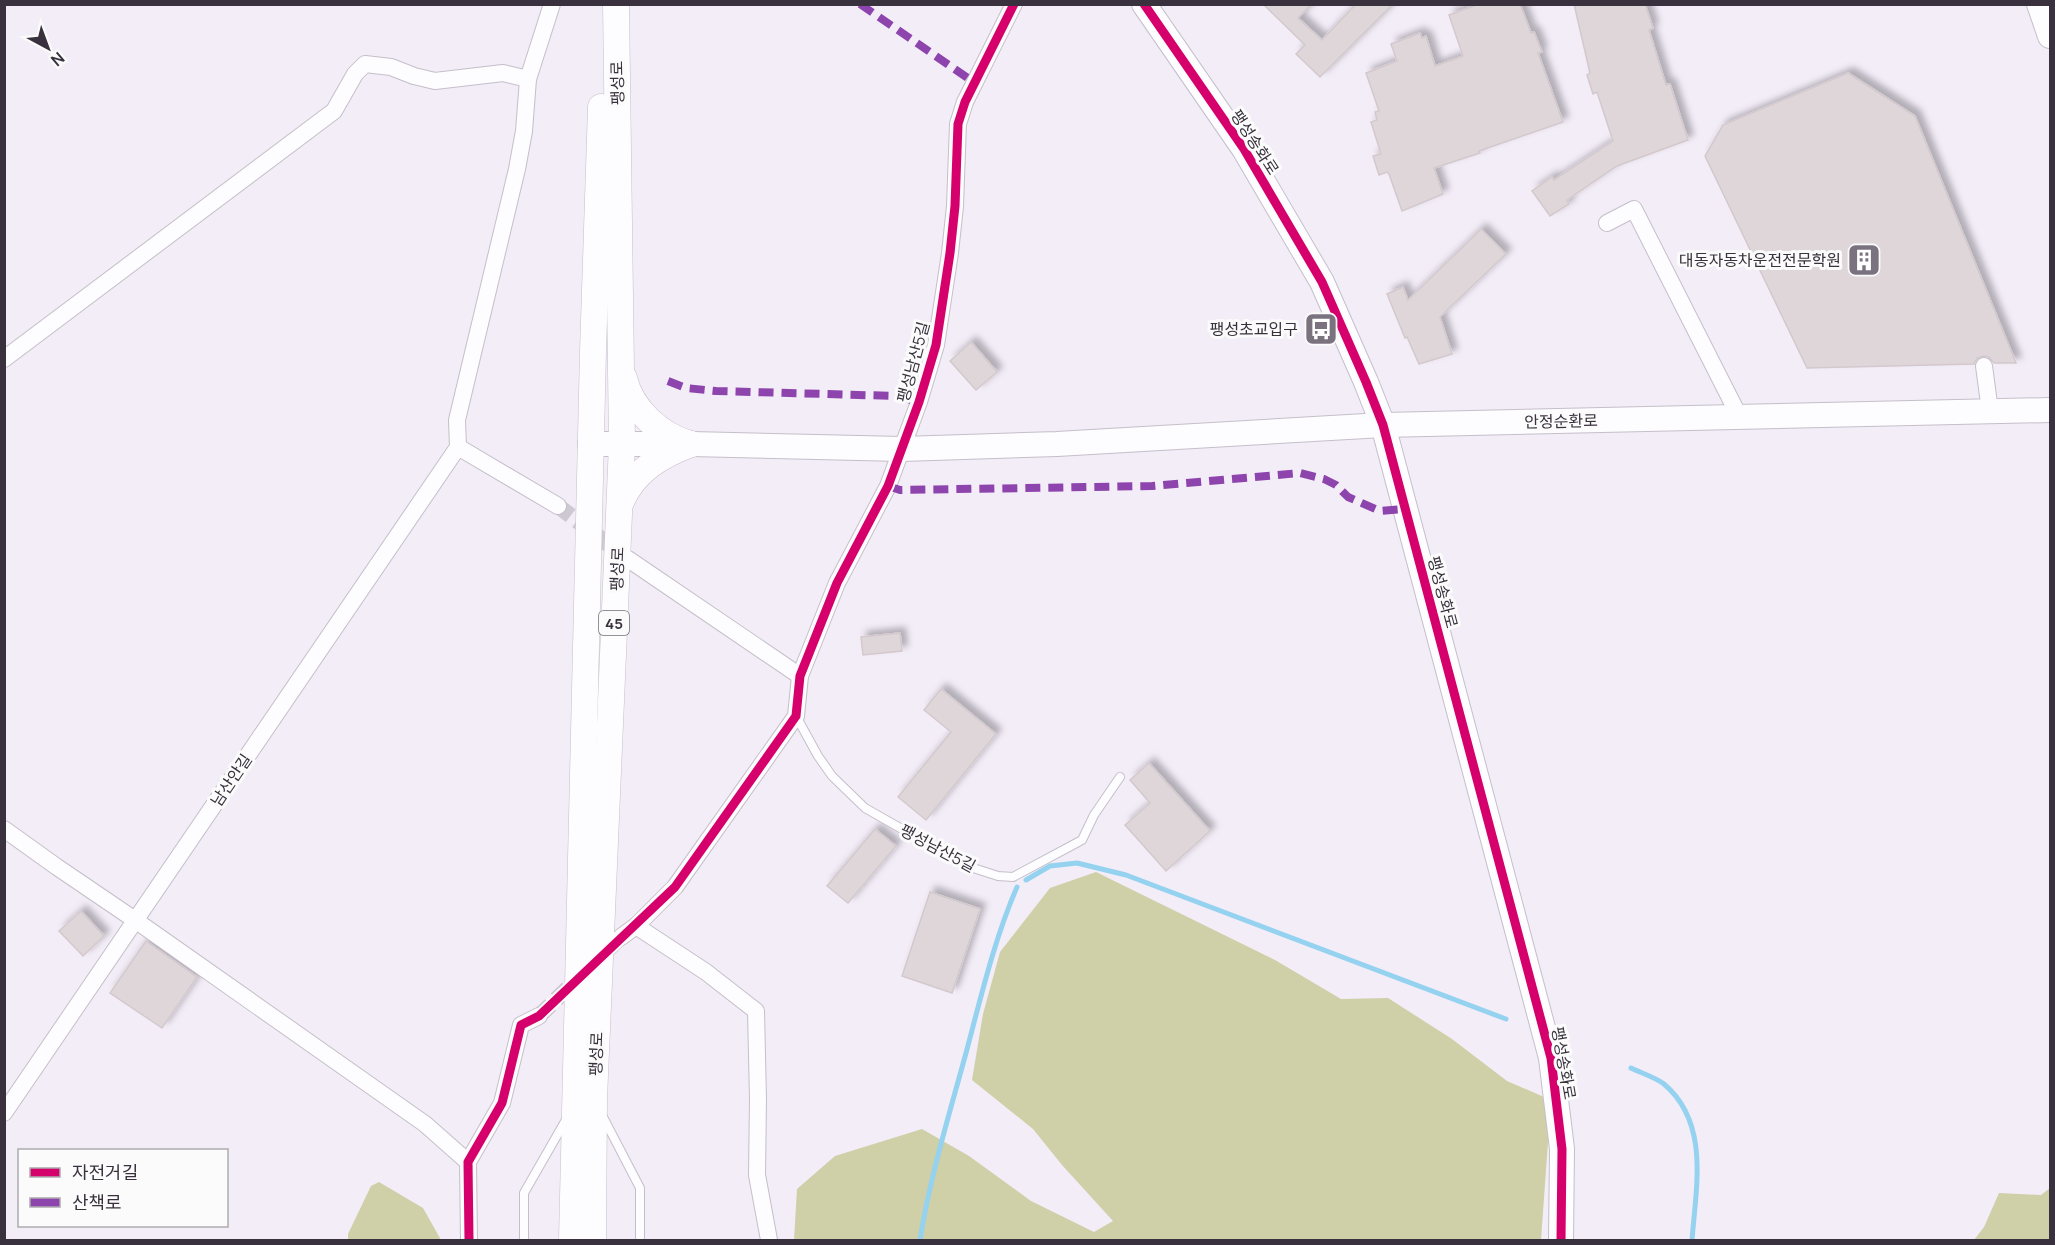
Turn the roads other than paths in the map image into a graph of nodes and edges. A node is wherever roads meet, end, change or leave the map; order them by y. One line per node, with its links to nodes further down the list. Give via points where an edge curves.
1 (552, 4): 8 (street)
2 (599, 4): 17 (main road, 팽성로 / 45, via 602,79)
3 (616, 4): 12 (main road, 팽성로 / 45)
4 (1014, 4): 21 (street, 팽성남산5길, via 958,124 955,206 936,345)
5 (1144, 4): 16 (main road, 팽성송화로, via 1244,149 1322,282)
6 (2039, 4): 7 (main road)
7 (2050, 36)
8 (528, 79): 10 (street, via 503,73 435,81 391,67 365,64 334,111); 20 (street, via 517,169 457,420)
9 (1607, 224): 15 (street, via 1634,209)
10 (4, 358)
11 (1984, 366): 13 (street)
12 (621, 368): 18 (main road, 팽성로 / 45); 19 (main road, via 628,390 644,414 671,437)
13 (1990, 411): 14 (main road, 안정순환로); 15 (main road, 안정순환로)
14 (2050, 411)
15 (1739, 416): 16 (main road, 안정순환로)
16 (1383, 425): 21 (main road, 안정순환로); 42 (main road, 팽성송화로, via 1551,1058 1562,1149)
17 (591, 444): 18 (main road, 안정순환로); 33 (main road, 팽성로 / 45)
18 (622, 444): 19 (main road, 안정순환로); 22 (main road, 팽성로 / 45)
19 (691, 444): 21 (main road, 안정순환로); 22 (main road, via 647,466)
20 (458, 447): 23 (street); 29 (street, 남산안길)
21 (902, 449): 25 (street, 팽성남산5길, via 888,486 837,583)
22 (620, 505): 33 (main road, 팽성로 / 45)
23 (558, 506)
24 (628, 559): 25 (street)
25 (800, 676): 26 (street, 팽성남산5길)
26 (796, 716): 27 (lane, 팽성남산5길, via 832,776 864,808 967,866 998,876 1013,876 1082,840); 30 (street, via 675,886)
27 (1120, 777)
28 (4, 829): 29 (street)
29 (135, 920): 34 (street, 남산안길); 35 (street, via 425,1124)
30 (636, 926): 31 (street); 41 (street, via 756,1011 757,1175)
31 (621, 937)
32 (539, 1016): 35 (street, via 521,1025 502,1102)
33 (585, 1100): 37 (lane, via 524,1194); 38 (main road, 팽성로 / 45); 39 (main road, 팽성로 / 45); 40 (lane, via 640,1188)
34 (4, 1113)
35 (468, 1162): 36 (street)
36 (469, 1240)
37 (524, 1240)
38 (573, 1240)
39 (593, 1240)
40 (640, 1240)
41 (769, 1240)
42 (1561, 1240)

